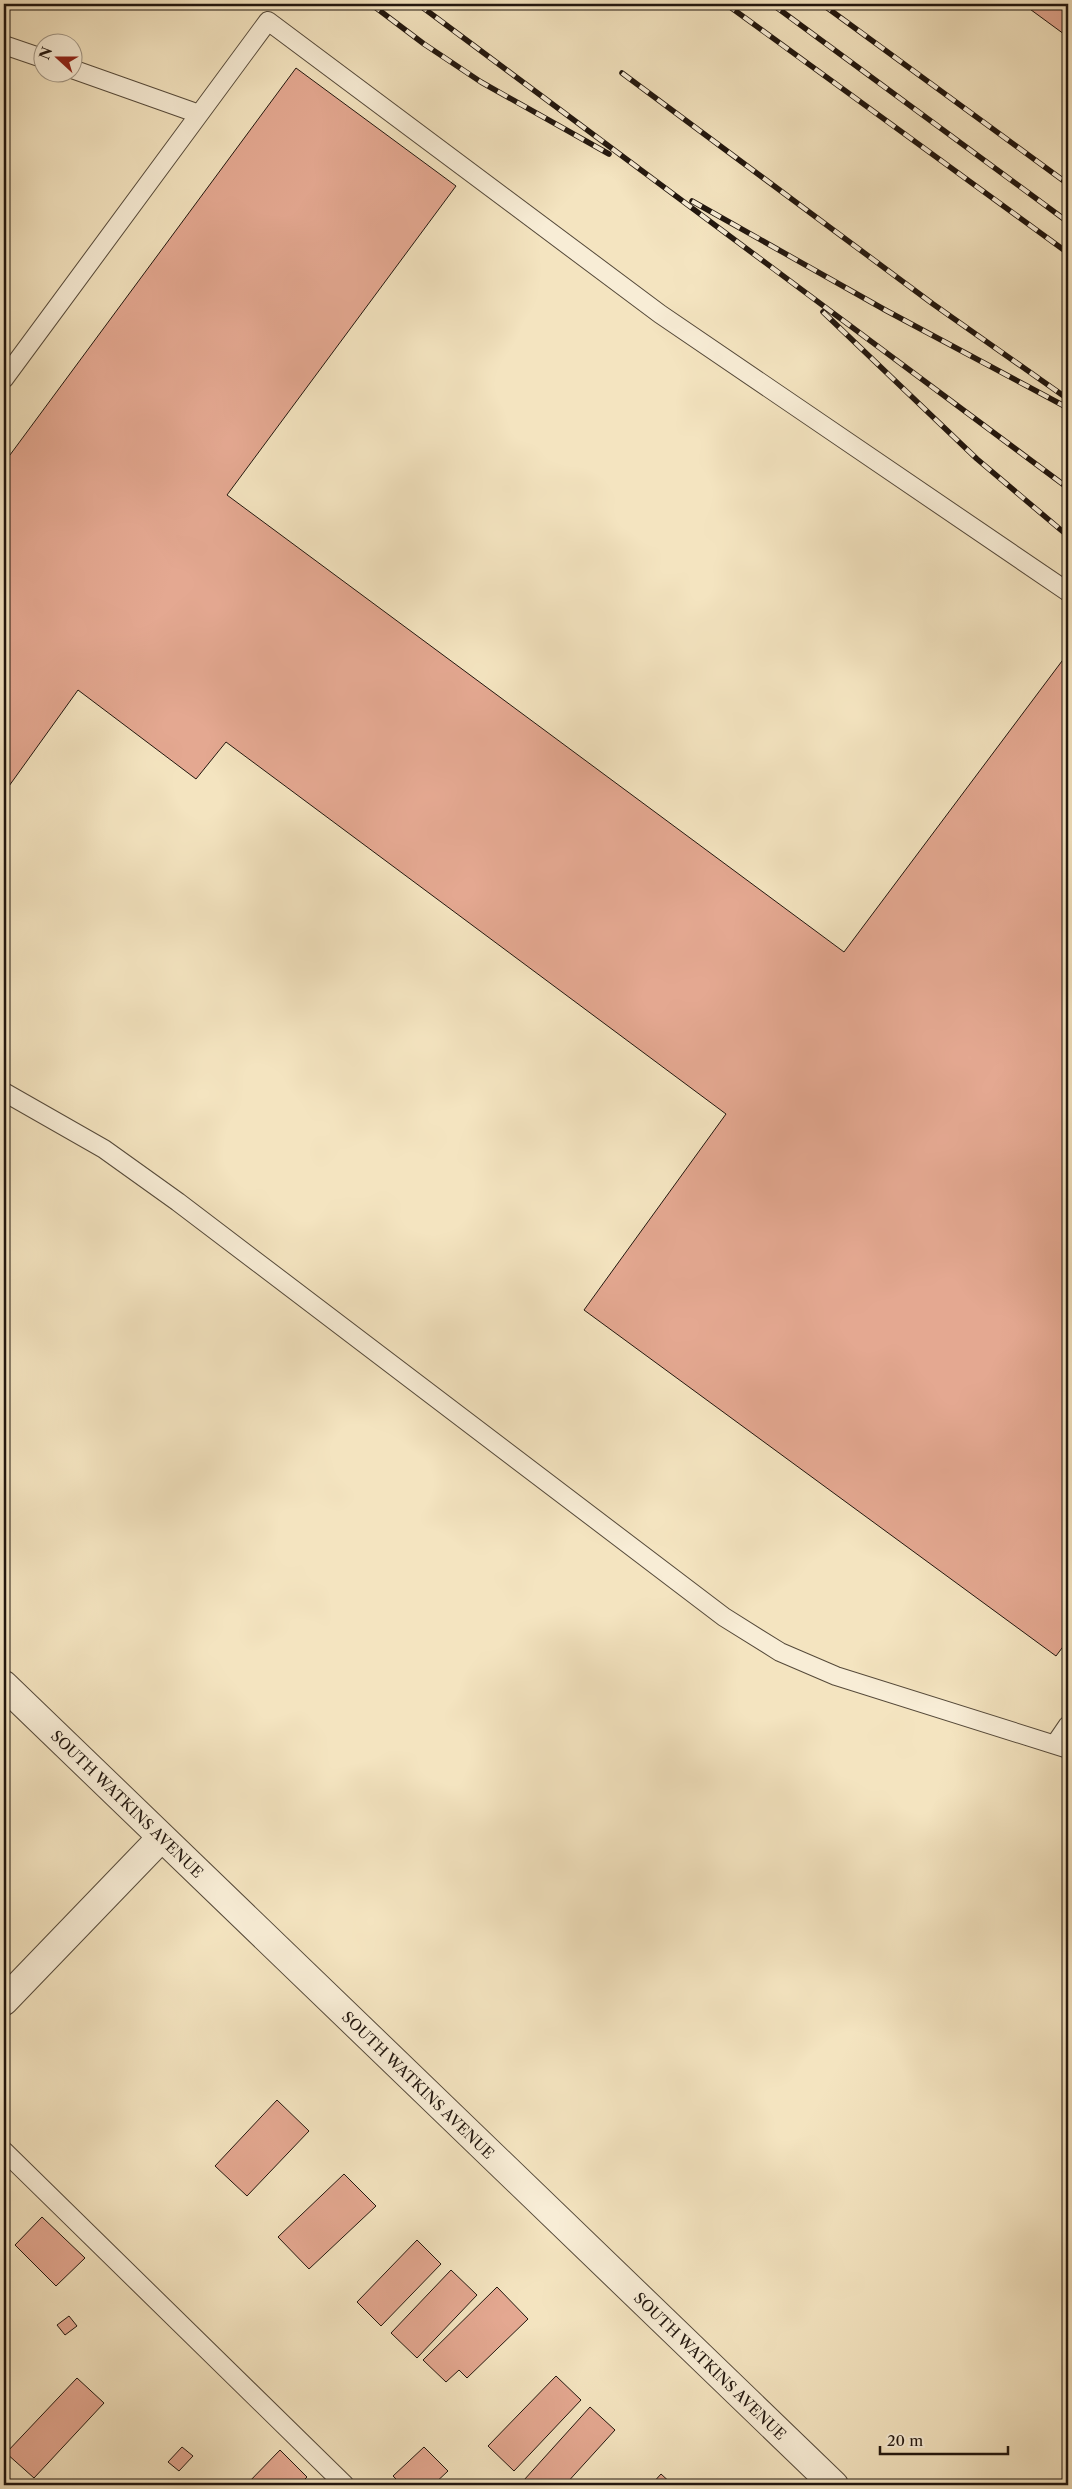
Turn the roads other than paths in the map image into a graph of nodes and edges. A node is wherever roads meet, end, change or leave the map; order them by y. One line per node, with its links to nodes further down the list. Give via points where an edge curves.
1 (4, 45): 2 (lane)
2 (32, 55)
3 (82, 73): 4 (lane)
4 (199, 114): 5 (lane); 6 (lane, via 268,21 660,314)
5 (4, 379)
6 (1068, 592)
7 (4, 1092): 10 (lane, via 104,1149 178,1202 724,1617 780,1652 836,1676)
8 (4, 1685): 11 (street, SOUTH WATKINS AVENUE)
9 (1068, 1725): 10 (lane)
10 (1061, 1746)
11 (161, 1838): 12 (street); 15 (street, SOUTH WATKINS AVENUE)
12 (4, 2001)
13 (4, 2151): 14 (lane)
14 (345, 2485)
15 (834, 2485)

